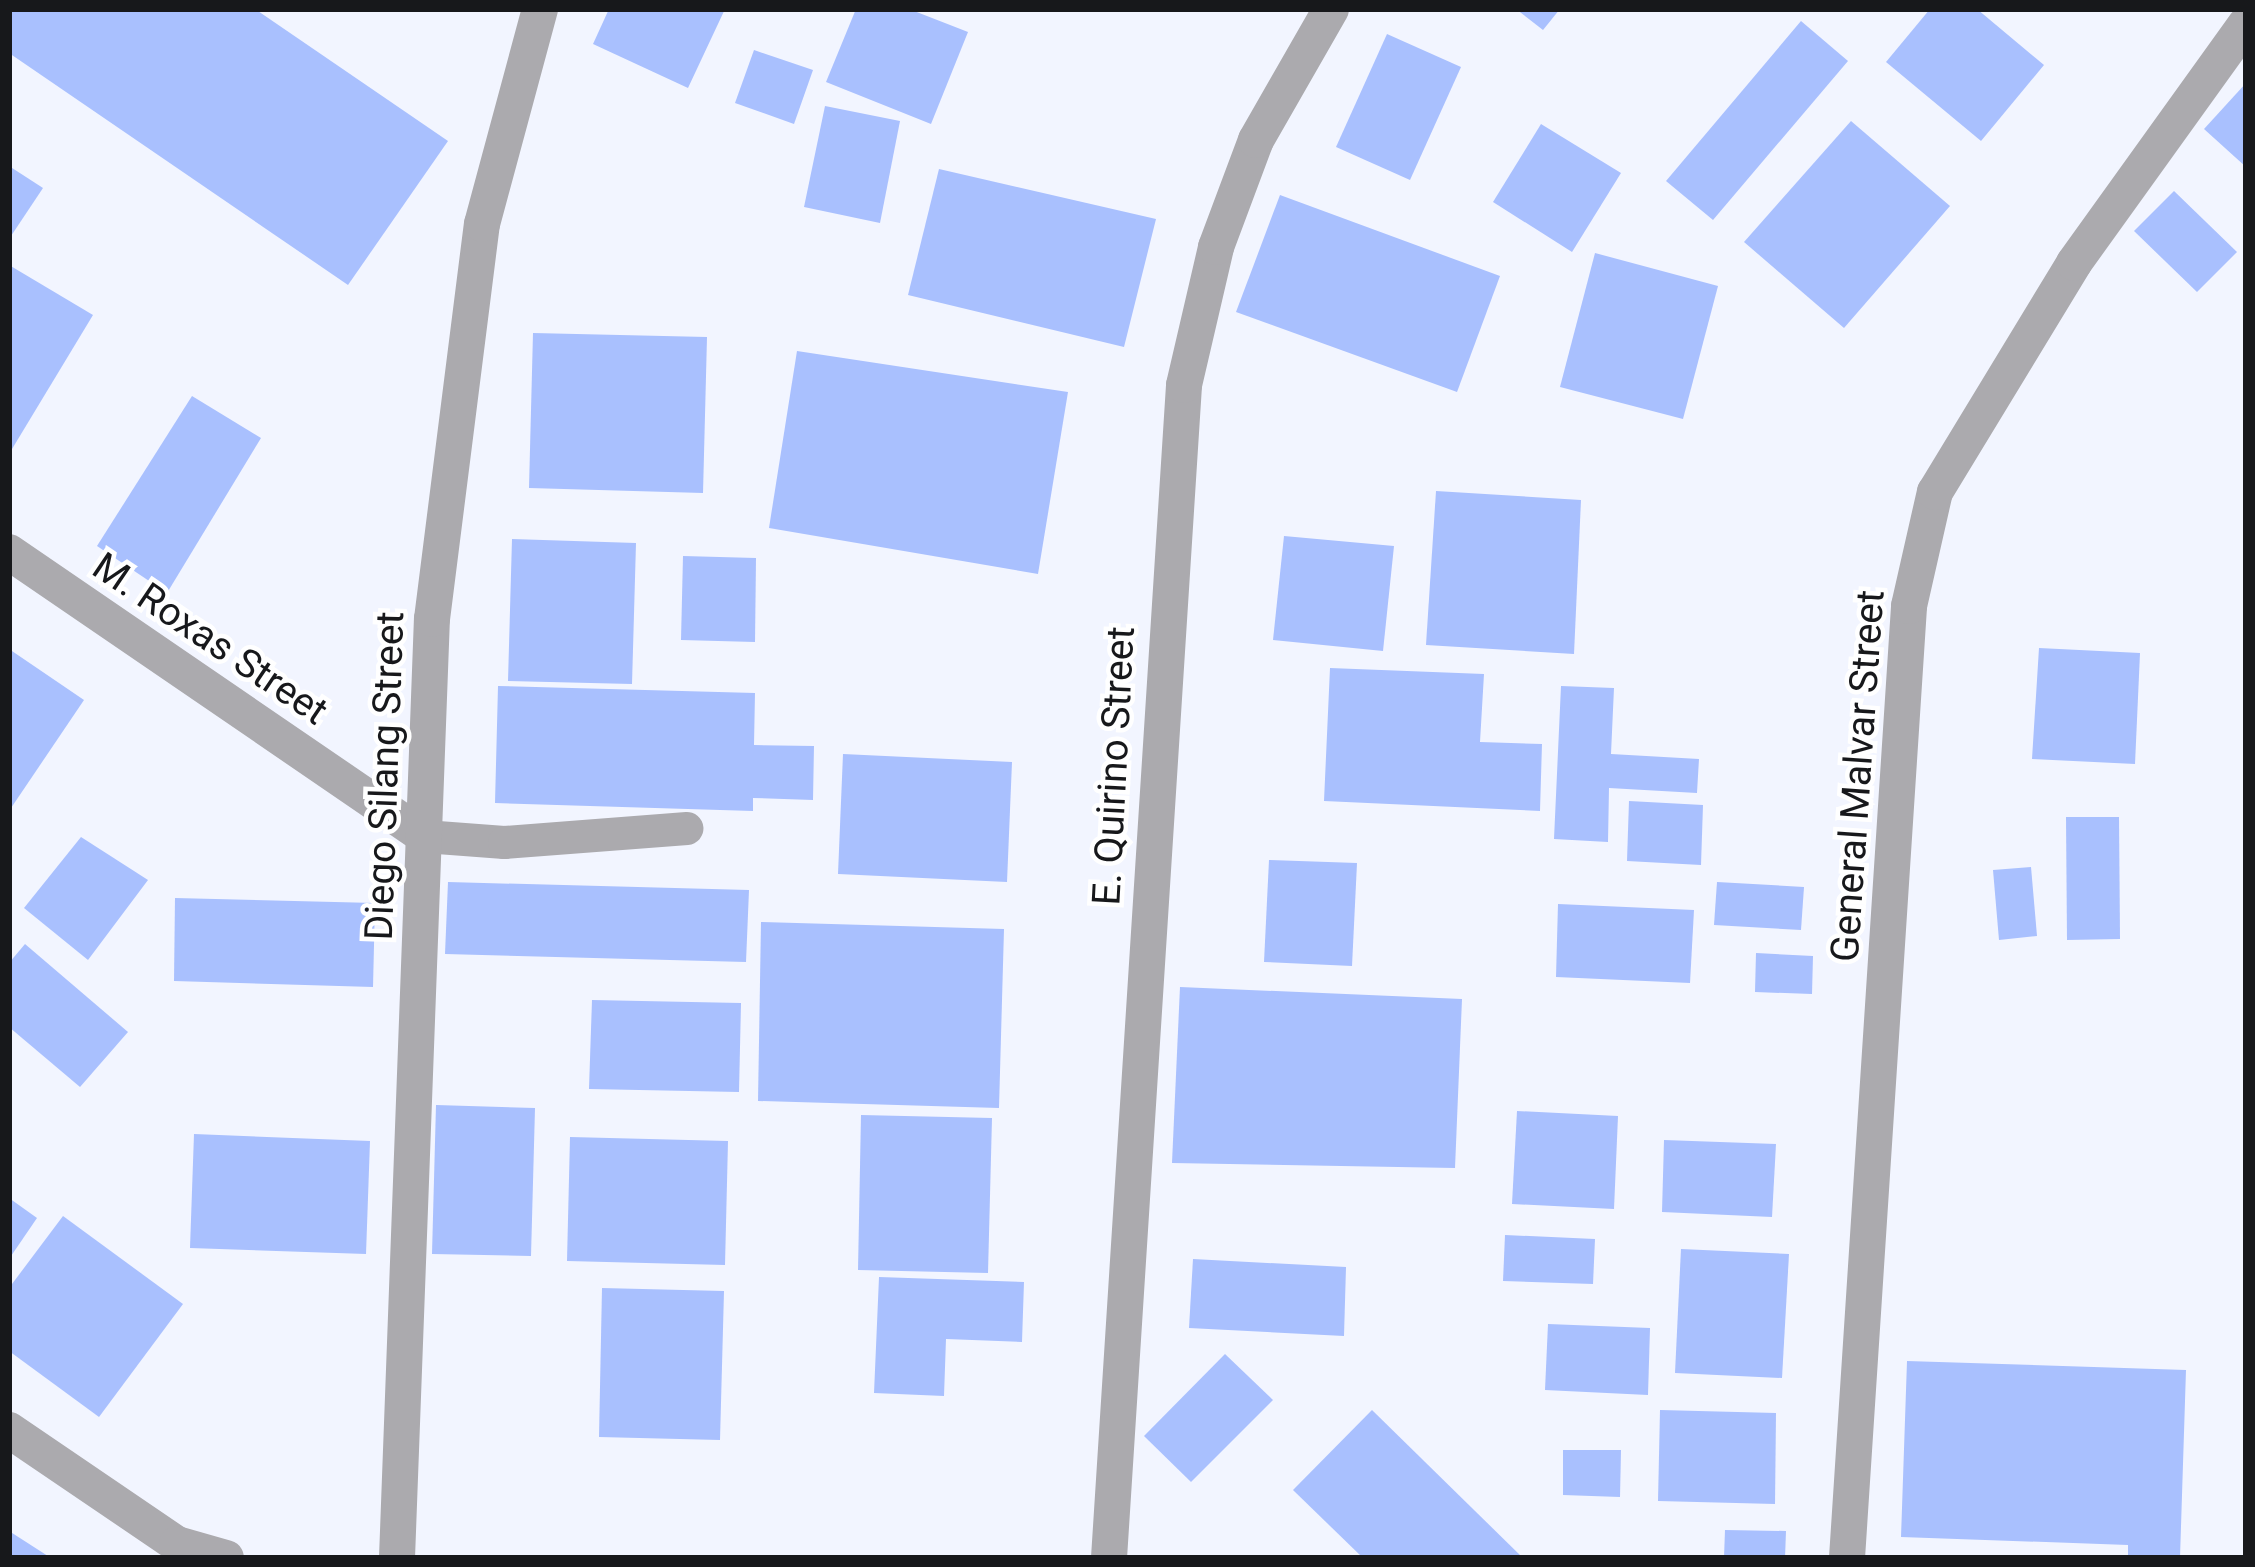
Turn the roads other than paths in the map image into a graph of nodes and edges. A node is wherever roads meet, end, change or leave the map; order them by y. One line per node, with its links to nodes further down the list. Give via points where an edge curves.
1 (540, 9): 6 (street, Diego Silang Street, via 482,224 452,409)
2 (1331, 9): 10 (street, E. Quirino Street, via 1256,140 1216,247 1184,385)
3 (2246, 25): 11 (street, General Malvar Street, via 2074,263 1935,492 1909,606)
4 (9, 552): 6 (street, M. Roxas Street)
5 (686, 828): 6 (lane, via 504,842)
6 (424, 836): 9 (street, Diego Silang Street)
7 (9, 1430): 8 (street, via 177,1544)
8 (226, 1558)
9 (398, 1558)
10 (1109, 1558)
11 (1846, 1558)

